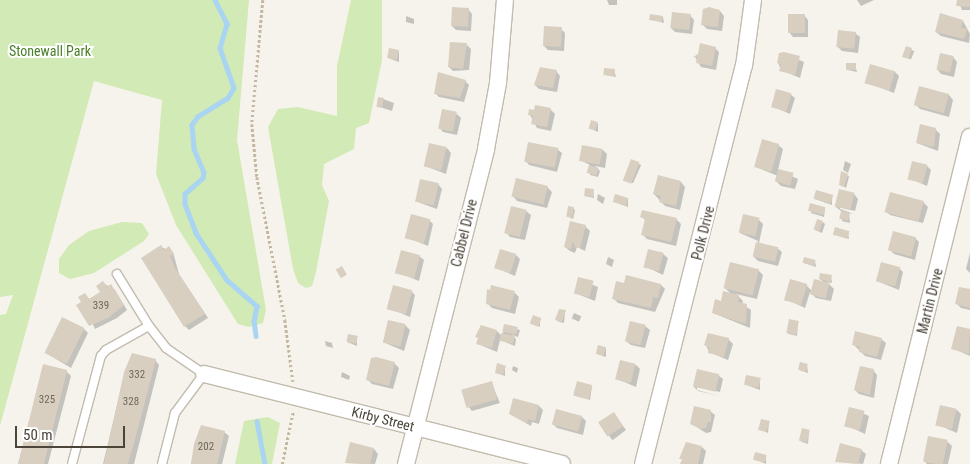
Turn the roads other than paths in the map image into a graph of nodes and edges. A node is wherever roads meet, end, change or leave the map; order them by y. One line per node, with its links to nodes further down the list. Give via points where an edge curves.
1 (505, 0): 7 (street, Cabbel Drive, via 498,83 486,149)
2 (753, 0): 12 (street, Polk Drive, via 744,66)
3 (970, 137): 13 (street, Martin Drive)
4 (117, 274): 5 (lane, Kirby Street)
5 (149, 326): 6 (lane, Kirby Street, via 166,348); 8 (lane, via 101,356)
6 (204, 374): 7 (street, Kirby Street); 9 (lane, via 175,413)
7 (416, 428): 10 (street, Cabbel Drive); 11 (street, Kirby Street)
8 (72, 464)
9 (162, 464)
10 (406, 464)
11 (562, 464)
12 (643, 464)
13 (889, 464)

